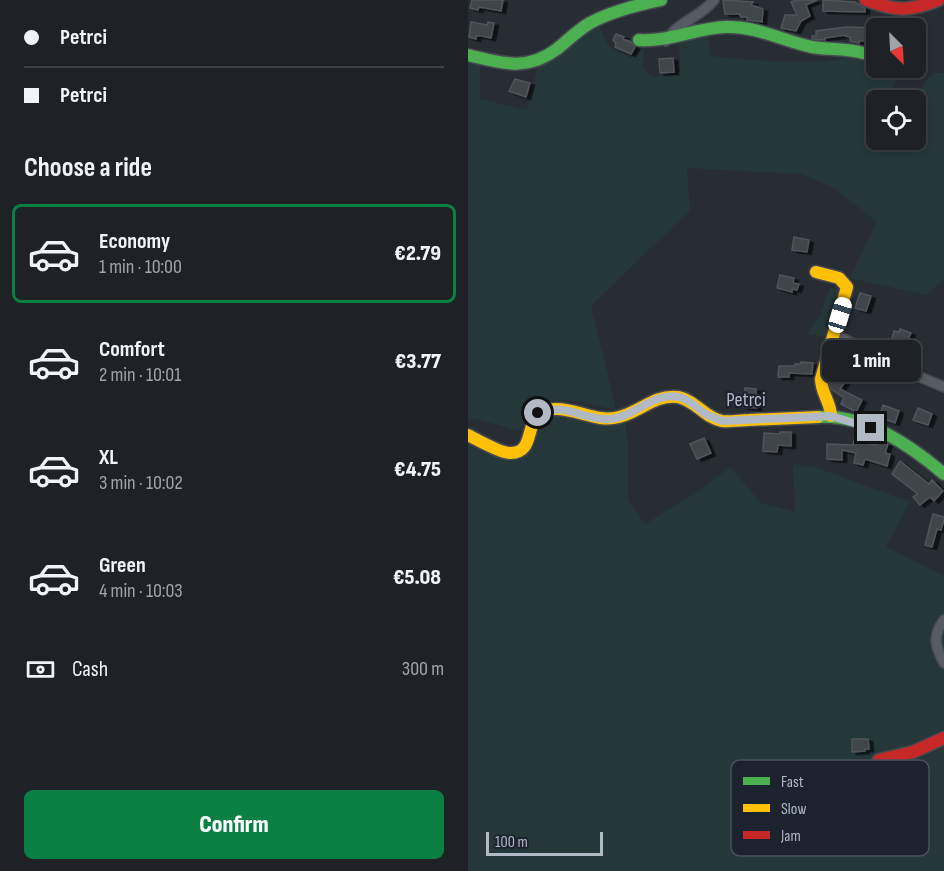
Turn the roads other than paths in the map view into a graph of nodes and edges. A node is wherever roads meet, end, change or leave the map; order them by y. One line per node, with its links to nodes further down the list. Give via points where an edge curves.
1 (661, 0): 8 (street, via 613,12 588,24 555,51 523,64)
2 (714, 0): 6 (street)
3 (866, 0): 4 (street, via 899,10 915,9)
4 (938, 0)
5 (639, 40): 6 (street)
6 (666, 41): 7 (street, via 706,29 743,27 816,48 843,47)
7 (862, 53)
8 (468, 55)
9 (816, 272): 10 (street, via 834,275 846,283)
10 (834, 334): 11 (street); 12 (street, via 820,387 832,410)
11 (944, 387)
12 (831, 416): 13 (street, Petrci, via 723,421 708,416 681,397 669,396 655,398 623,416 608,419 550,408 532,420 527,444 520,451 508,453); 14 (street, Petrci, via 899,440)
13 (468, 435)
14 (944, 474)
15 (944, 620): 16 (street, via 937,629 936,648)
16 (944, 663)
17 (944, 738): 18 (street, via 931,747)
18 (879, 760)

